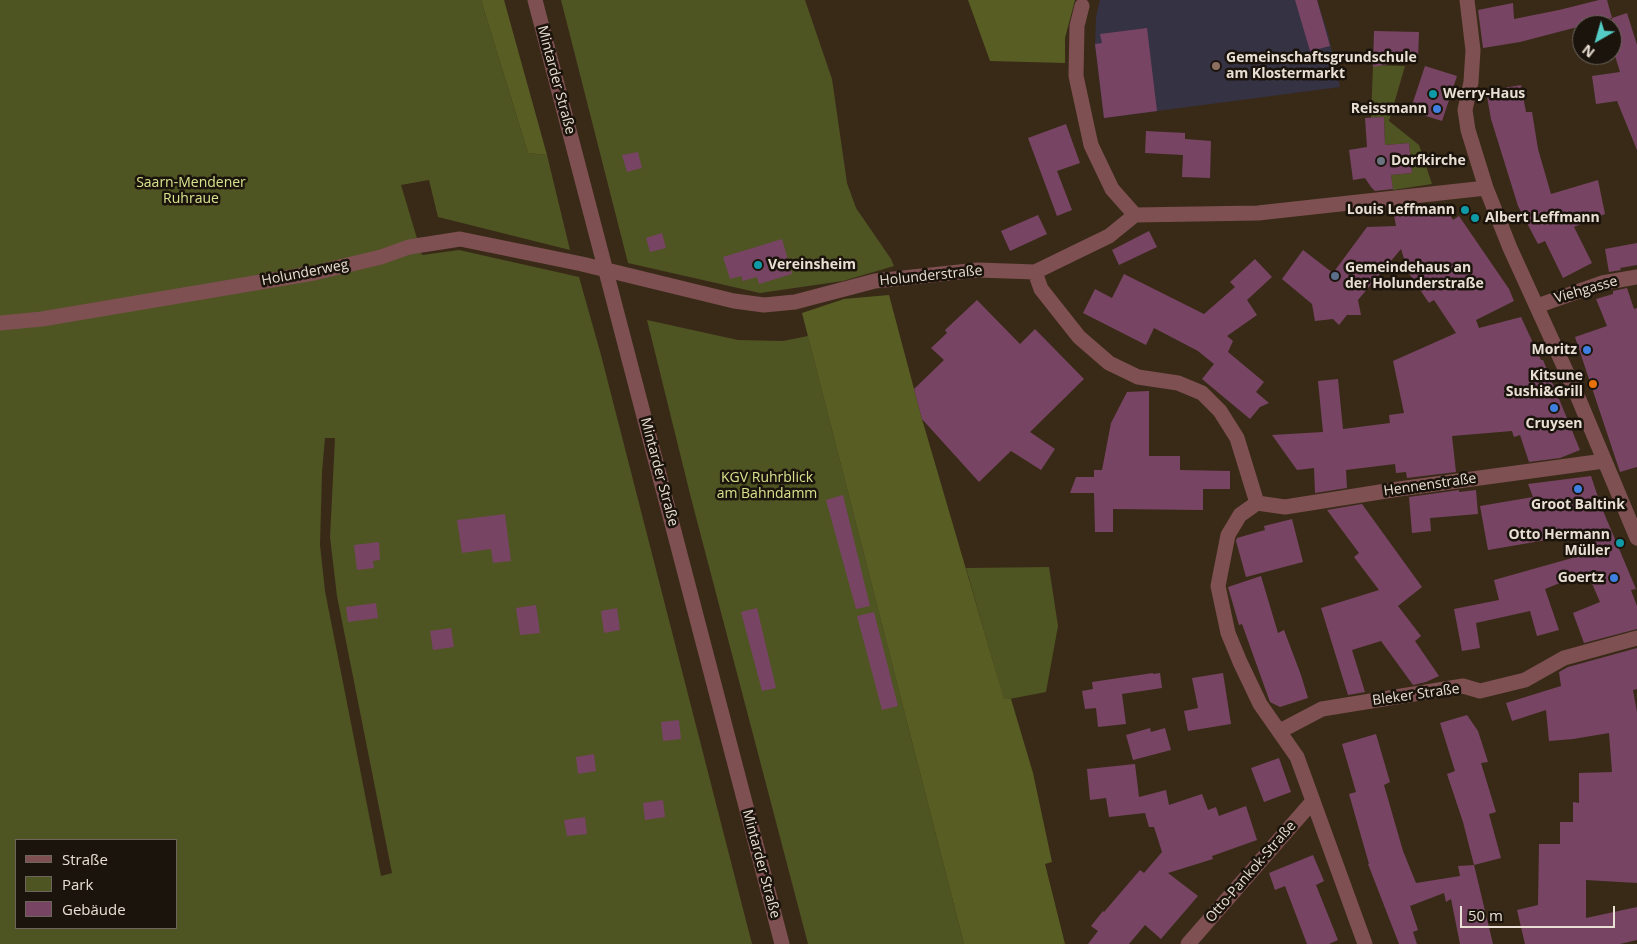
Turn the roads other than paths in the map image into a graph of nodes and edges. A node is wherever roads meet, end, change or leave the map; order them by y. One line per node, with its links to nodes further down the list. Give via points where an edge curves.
1 (535, 0): 6 (street, Mintarder Straße)
2 (1467, 0): 4 (street, via 1473,50 1472,82 1464,110)
3 (1082, 6): 5 (street, via 1077,26 1076,76 1091,145 1112,189)
4 (1486, 188): 5 (street, via 1258,213); 9 (street)
5 (1135, 215): 7 (street, Holunderstraße, via 1110,236)
6 (606, 270): 7 (street, Holunderstraße, via 734,302 764,306 795,302 875,281 978,270); 10 (street, Holunderweg, via 460,239 409,247 314,273 42,319); 17 (street, Mintarder Straße)
7 (1035, 272): 12 (street, via 1041,289 1079,337 1109,363 1138,377 1178,383 1202,393 1220,410 1238,438)
8 (1637, 277): 9 (street, Viehgasse, via 1602,283)
9 (1537, 306): 11 (street)
10 (0, 323)
11 (1604, 461): 12 (street, Hennenstraße, via 1285,507); 13 (street)
12 (1257, 503): 15 (street, via 1240,515 1228,535 1218,586 1228,633 1240,662 1260,704)
13 (1637, 538)
14 (1637, 638): 15 (street, Bleker Straße, via 1564,658 1525,680 1480,691 1463,686 1322,709)
15 (1280, 731): 16 (street, via 1297,757)
16 (1314, 801): 18 (street, Otto-Pankok-Straße); 19 (street)
17 (782, 944)
18 (1188, 944)
19 (1365, 944)

